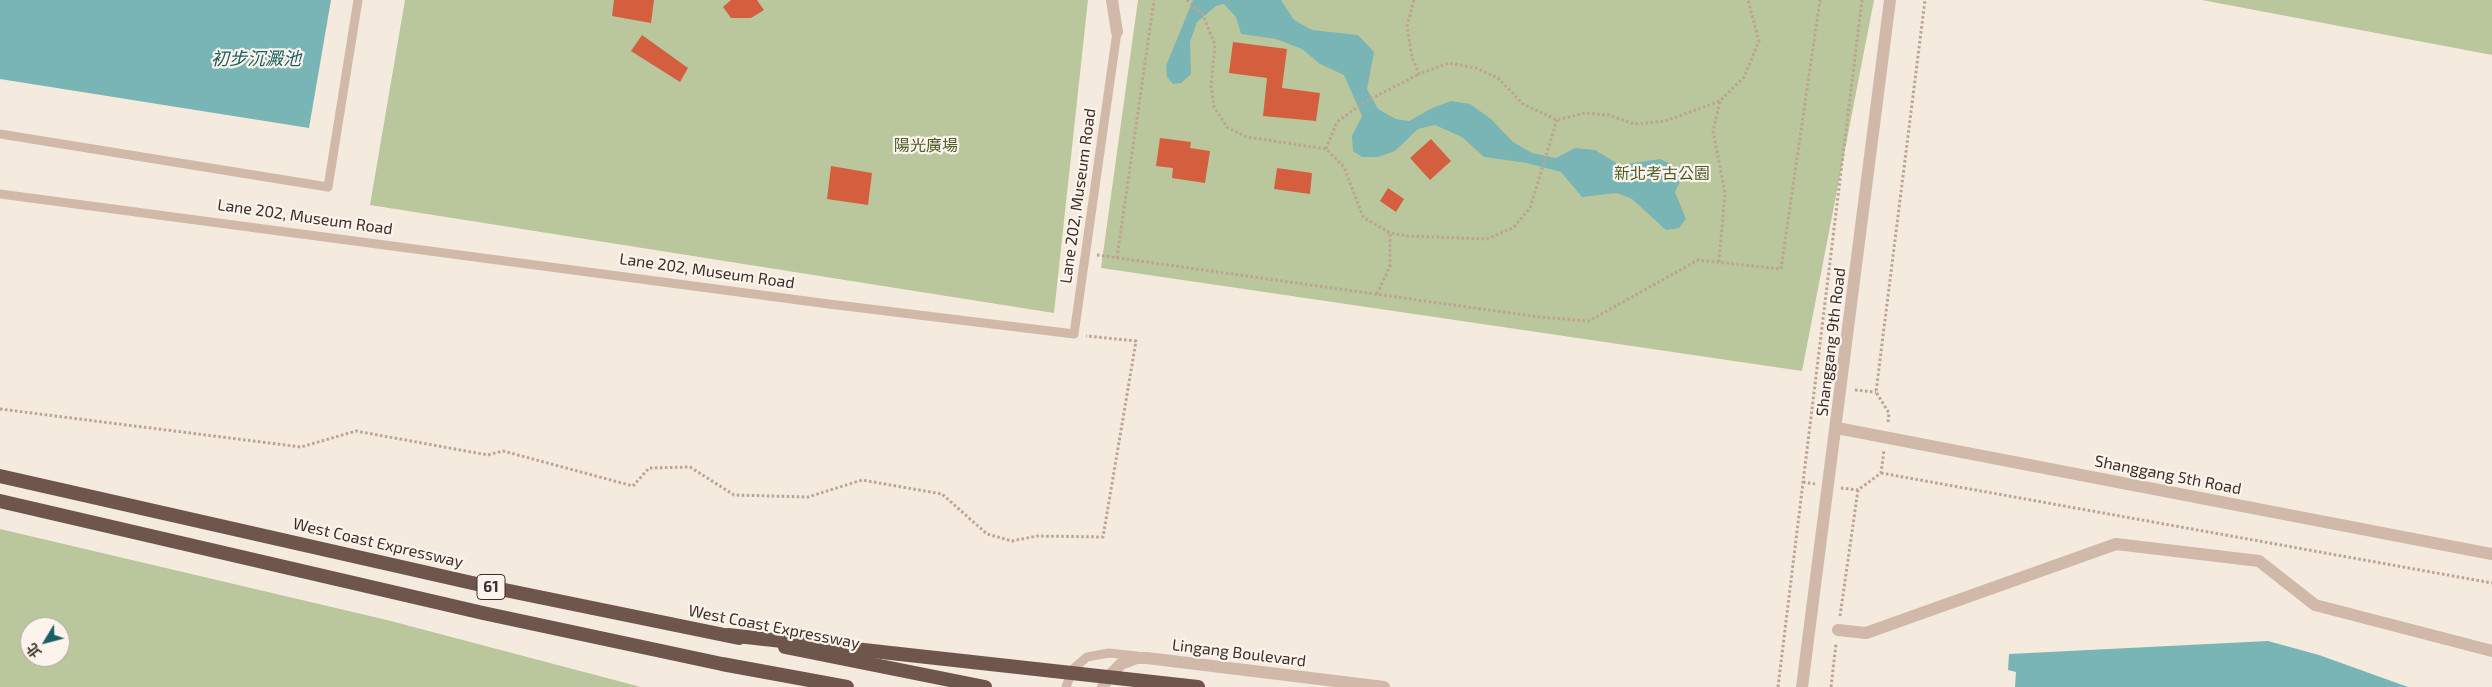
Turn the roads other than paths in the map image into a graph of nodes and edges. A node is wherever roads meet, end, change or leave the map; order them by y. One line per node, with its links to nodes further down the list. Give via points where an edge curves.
1 (358, 0): 5 (lane, via 328,186)
2 (1112, 0): 4 (street, Lane 202, Museum Road)
3 (1890, 0): 7 (street, Shanggang 9th Road)
4 (1117, 32): 6 (lane, Lane 202, Museum Road, via 1074,334)
5 (0, 134)
6 (0, 194)
7 (1837, 428): 10 (street, Shanggang 5th Road); 23 (street, Shanggang 9th Road)
8 (0, 476): 12 (highway, West Coast Expressway / 61, via 490,587)
9 (0, 501): 15 (highway, 61, via 483,613)
10 (2492, 554)
11 (1838, 630): 13 (street, via 1866,633 2116,544 2259,561 2315,605)
12 (728, 635): 18 (highway, West Coast Expressway / 61, bridge); 21 (highway, bridge)
13 (2492, 651)
14 (1147, 658): 19 (lane, via 1109,653 1087,657 1073,669); 20 (street, Lingang Boulevard, via 1121,664 1108,676); 22 (street, Lingang Boulevard)
15 (722, 664): 16 (highway); 17 (highway, 61)
16 (816, 687)
17 (847, 687)
18 (985, 687)
19 (1066, 687)
20 (1103, 687)
21 (1198, 687)
22 (1384, 687)
23 (1802, 687)

